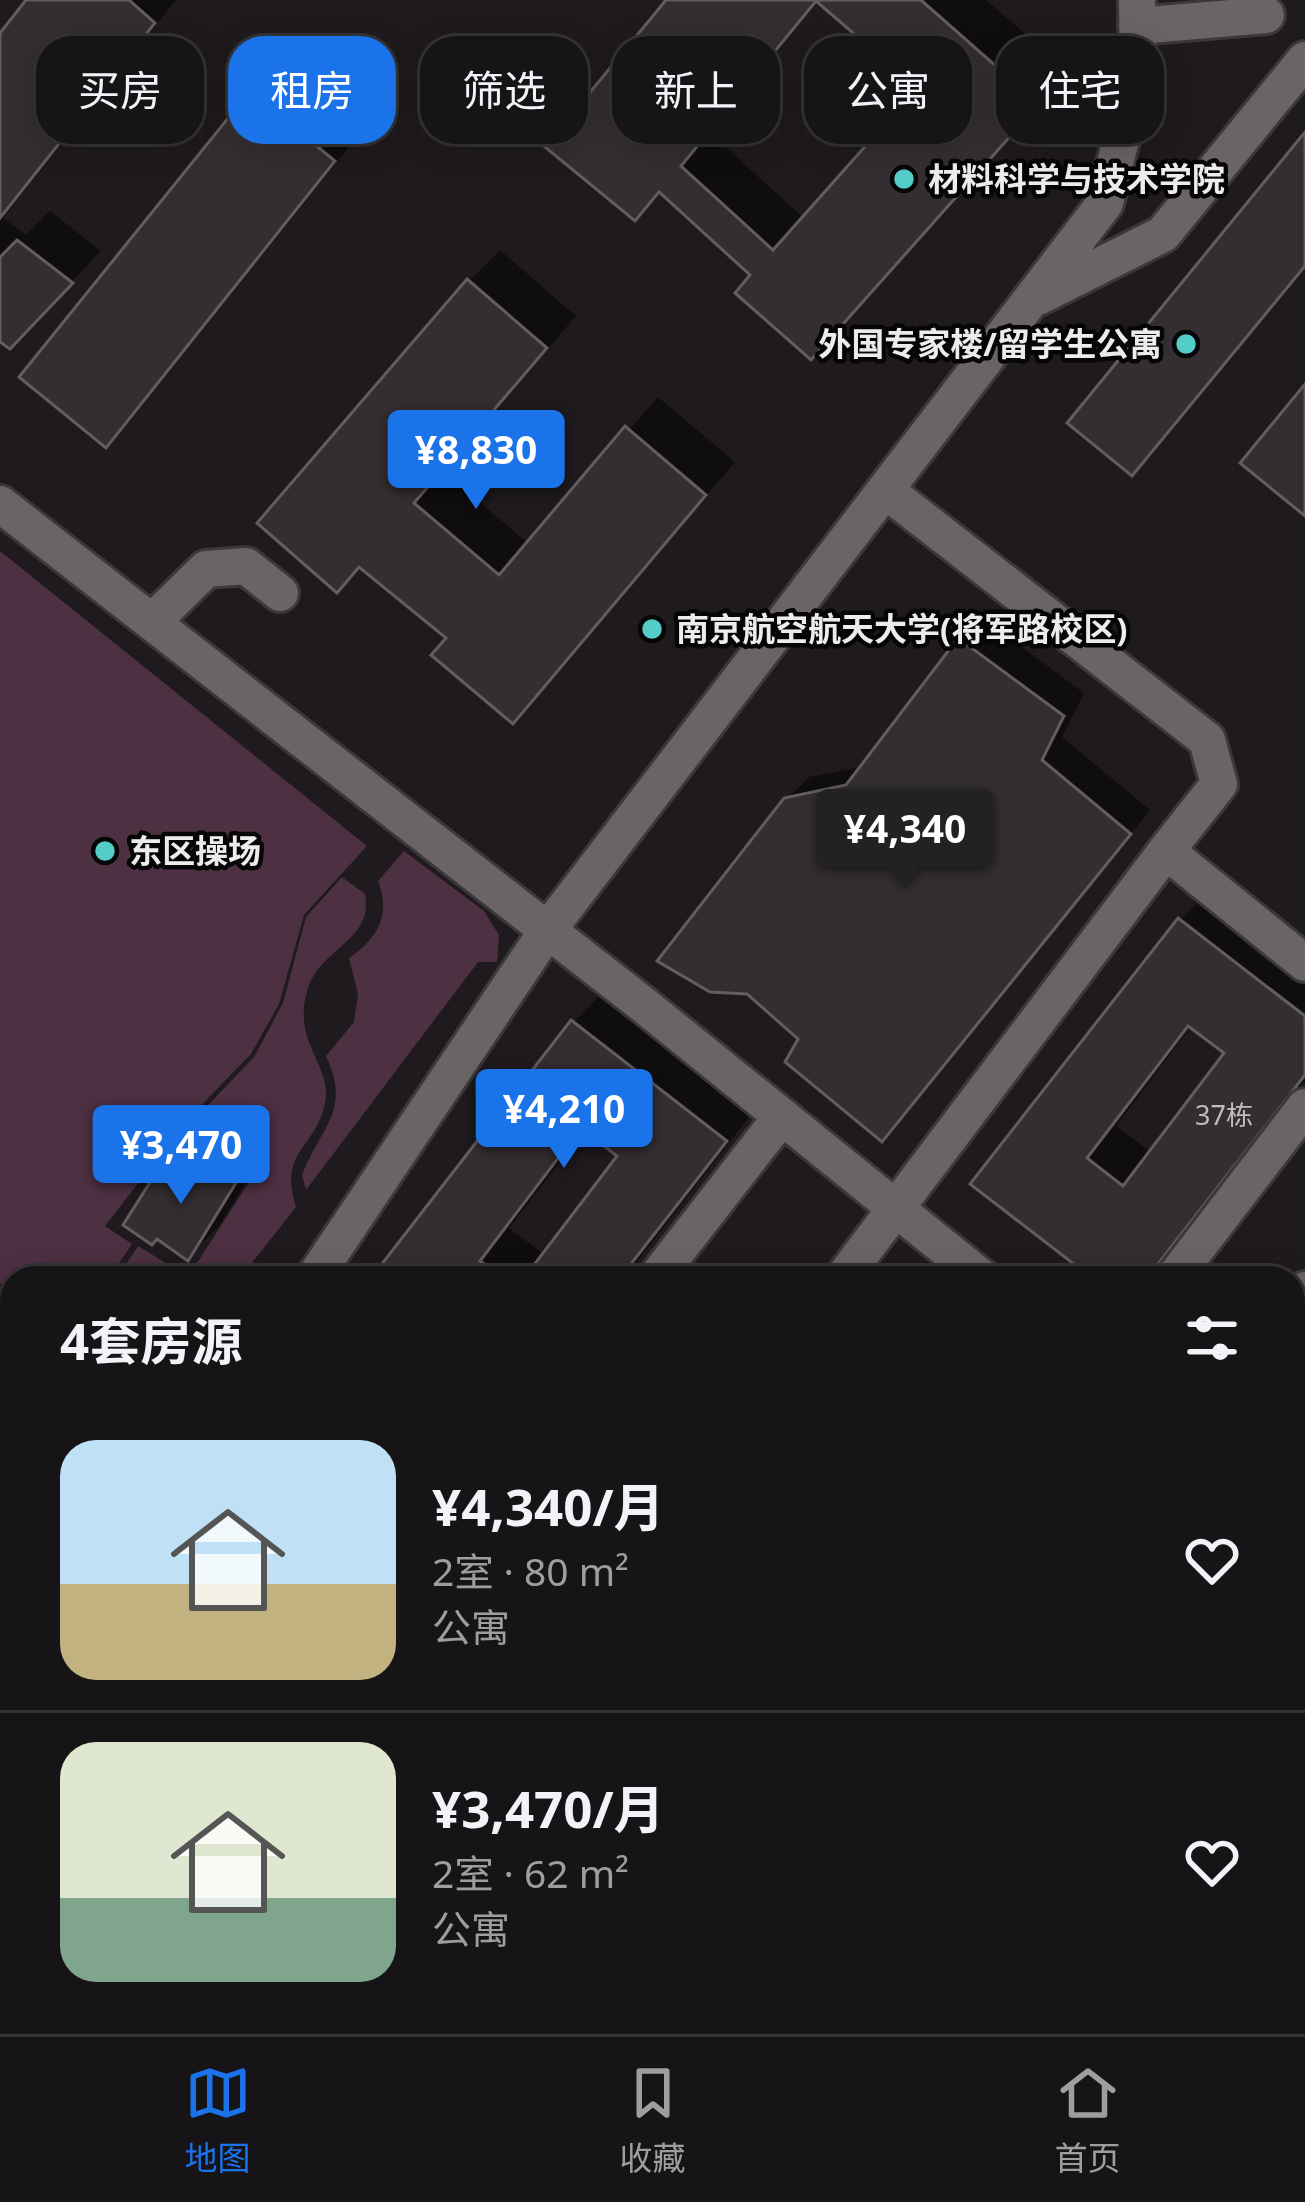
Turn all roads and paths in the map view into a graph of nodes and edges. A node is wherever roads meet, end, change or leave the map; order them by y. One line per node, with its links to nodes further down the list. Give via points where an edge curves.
1 (1137, 13): 2 (street); 4 (street, via 1138,72 1105,203)
2 (1265, 15)
3 (1305, 60): 4 (street, via 1163,234)
4 (1030, 301): 5 (street)
5 (885, 490): 9 (street, via 1207,740 1219,784); 10 (street)
6 (0, 504): 8 (street)
7 (280, 593): 8 (street, via 246,566 206,569)
8 (152, 622): 10 (street)
9 (1166, 851): 11 (street); 14 (street)
10 (547, 931): 13 (street); 15 (street)
11 (1305, 963)
12 (1305, 1107): 19 (street)
13 (782, 1115): 14 (street); 16 (street)
14 (898, 1209): 17 (street); 18 (street)
15 (322, 1266)
16 (665, 1266)
17 (853, 1266)
18 (967, 1266)
19 (1183, 1266)

